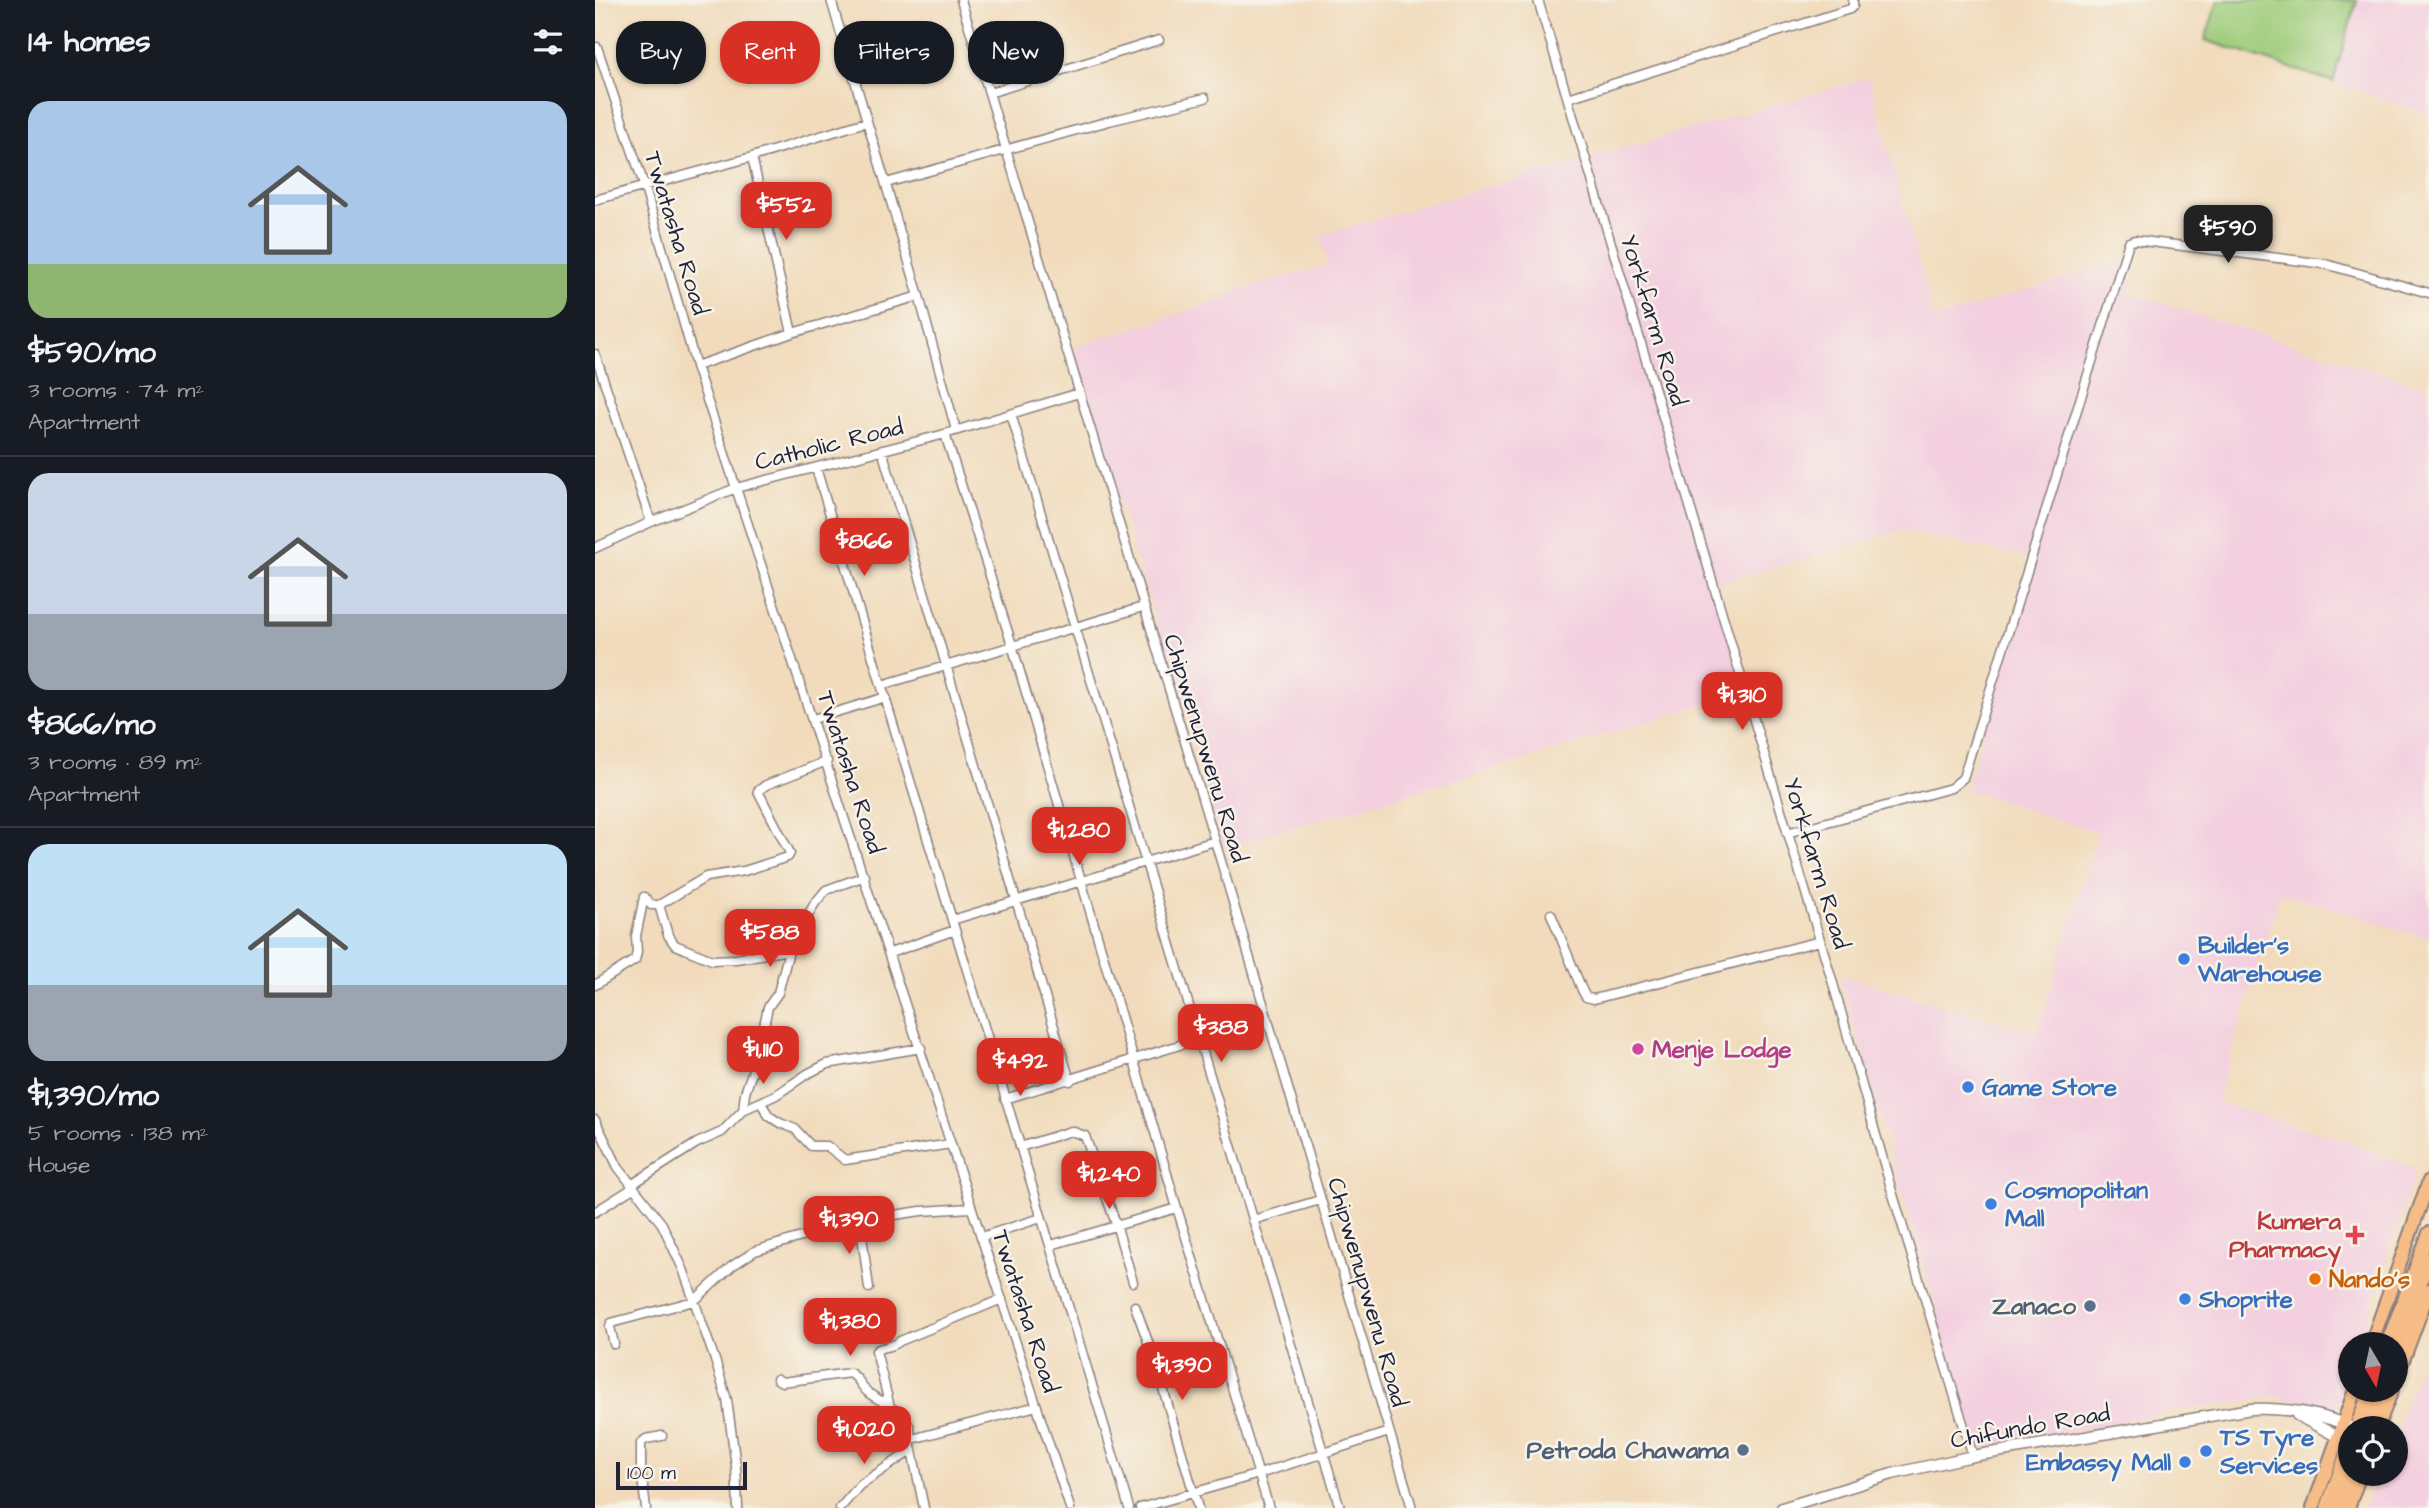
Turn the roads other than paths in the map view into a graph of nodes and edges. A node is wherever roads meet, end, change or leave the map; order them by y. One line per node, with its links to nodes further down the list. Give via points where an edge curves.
1 (831, 0): 10 (street)
2 (961, 0): 7 (street, Chipwenupwenu Road)
3 (1538, 0): 9 (street, Yorkfarm Road)
4 (1853, 0): 9 (street, via 1850,9)
5 (1159, 40): 7 (street)
6 (597, 47): 14 (street, Twatasha Road)
7 (989, 93): 11 (street, Chipwenupwenu Road)
8 (1206, 98): 11 (street)
9 (1568, 98): 38 (street, Yorkfarm Road)
10 (866, 122): 12 (street); 13 (street)
11 (1006, 150): 13 (street); 21 (street, Chipwenupwenu Road)
12 (752, 157): 14 (street); 18 (street)
13 (886, 183): 17 (street)
14 (644, 185): 15 (street); 20 (street, Twatasha Road)
15 (595, 200)
16 (2429, 293): 38 (street, via 2325,264 2129,242 1963,778 1951,788)
17 (919, 296): 18 (street); 23 (street)
18 (792, 333): 20 (street)
19 (595, 354): 28 (street)
20 (697, 366): 27 (street, Twatasha Road)
21 (1079, 393): 22 (street, Catholic Road); 30 (street, Chipwenupwenu Road)
22 (1011, 414): 23 (street, Catholic Road); 31 (street)
23 (956, 430): 24 (street, Catholic Road)
24 (945, 433): 25 (street, Catholic Road); 32 (street)
25 (882, 450): 26 (street, Catholic Road); 33 (street)
26 (816, 468): 27 (street, Catholic Road); 34 (street)
27 (736, 488): 28 (street, Catholic Road); 36 (street, Twatasha Road)
28 (651, 522): 29 (street, Catholic Road)
29 (595, 548)
30 (1143, 607): 31 (street); 39 (street, Chipwenupwenu Road)
31 (1076, 628): 32 (street); 40 (street)
32 (1013, 648): 33 (street); 42 (street)
33 (947, 667): 34 (street); 43 (street)
34 (882, 685): 35 (street)
35 (886, 697): 36 (street); 46 (street)
36 (813, 719): 37 (street, Twatasha Road)
37 (827, 761): 41 (street, Twatasha Road); 44 (street, via 758,791 788,857 706,877)
38 (1787, 833): 48 (street, Yorkfarm Road)
39 (1215, 841): 40 (street); 52 (street, Chipwenupwenu Road)
40 (1146, 862): 42 (street); 53 (street)
41 (865, 876): 49 (street, via 826,890); 50 (street, Twatasha Road)
42 (1081, 881): 43 (street); 55 (street)
43 (1017, 901): 46 (street); 56 (street)
44 (659, 905): 49 (street, via 675,945 712,960); 51 (street, via 651,905 644,897 635,960)
45 (1551, 914): 48 (street, via 1583,992 1594,999)
46 (952, 920): 47 (street)
47 (955, 930): 50 (street); 57 (street)
48 (1820, 940): 101 (street, Yorkfarm Road)
49 (789, 950): 59 (street, via 778,993 768,1007)
50 (890, 953): 54 (street, Twatasha Road)
51 (595, 985)
52 (1267, 1018): 53 (street); 65 (street, Chipwenupwenu Road)
53 (1198, 1039): 55 (street); 70 (street)
54 (921, 1048): 58 (street, via 827,1064); 61 (street, Twatasha Road)
55 (1134, 1060): 56 (street); 67 (street)
56 (1070, 1081): 57 (street)
57 (1006, 1099): 62 (street)
58 (761, 1103): 59 (street); 61 (street, via 769,1116 795,1129 811,1146 827,1146 845,1160)
59 (743, 1110): 64 (street, via 718,1134)
60 (595, 1120): 64 (street)
61 (951, 1144): 66 (street, Twatasha Road)
62 (1020, 1147): 69 (street); 72 (street, via 1071,1131 1081,1133)
63 (2429, 1181): 83 (main road)
64 (632, 1187): 68 (street); 81 (street, via 661,1223)
65 (1320, 1200): 70 (street); 95 (street, Chipwenupwenu Road)
66 (971, 1208): 71 (street); 74 (street, Twatasha Road)
67 (1177, 1208): 72 (street); 103 (street)
68 (595, 1212)
69 (1041, 1218): 74 (street); 75 (street)
70 (1253, 1220): 100 (street)
71 (860, 1221): 78 (street); 81 (street, via 755,1251)
72 (1116, 1224): 75 (street); 77 (street)
73 (2429, 1233): 84 (main road)
74 (981, 1237): 80 (street, Twatasha Road)
75 (1051, 1245): 113 (street)
76 (2429, 1260): 85 (main road)
77 (1133, 1283)
78 (869, 1288)
79 (2429, 1290): 87 (main road)
80 (1002, 1299): 90 (street, Twatasha Road); 91 (street, via 900,1340 893,1347 877,1349)
81 (694, 1301): 86 (street, via 611,1323); 109 (street, via 727,1400)
82 (1135, 1306): 107 (street)
83 (2375, 1332)
84 (2392, 1332)
85 (2402, 1332)
86 (614, 1344)
87 (2408, 1347)
88 (777, 1379): 91 (street, via 850,1373)
89 (2371, 1402): 93 (main road)
90 (1037, 1406): 98 (street); 112 (street, Twatasha Road)
91 (890, 1407): 98 (street, via 906,1420)
92 (2290, 1411): 94 (street, Chifundo Road); 97 (street, Chifundo Road); 101 (street, Chifundo Road, via 2241,1410)
93 (2359, 1416)
94 (2338, 1423)
95 (1389, 1432): 100 (street); 118 (street, Chipwenupwenu Road)
96 (662, 1436): 108 (street, via 641,1443)
97 (2338, 1437)
98 (912, 1439): 99 (street)
99 (912, 1450): 110 (street, via 860,1485); 111 (street)
100 (1324, 1452): 103 (street); 117 (street)
101 (1973, 1456): 119 (street, Chifundo Road, via 1892,1474)
102 (2338, 1457): 120 (main road)
103 (1259, 1474): 107 (street); 116 (street)
104 (2338, 1486): 121 (main road)
105 (2342, 1486): 122 (main road)
106 (2356, 1486): 123 (main road)
107 (1194, 1493): 114 (street); 115 (street)
108 (646, 1508)
109 (738, 1508)
110 (840, 1508)
111 (924, 1508)
112 (1070, 1508)
113 (1129, 1508)
114 (1140, 1508)
115 (1198, 1508)
116 (1269, 1508)
117 (1340, 1508)
118 (1412, 1508)
119 (1782, 1508)
120 (2313, 1508)
121 (2326, 1508)
122 (2336, 1508)
123 (2348, 1508)

